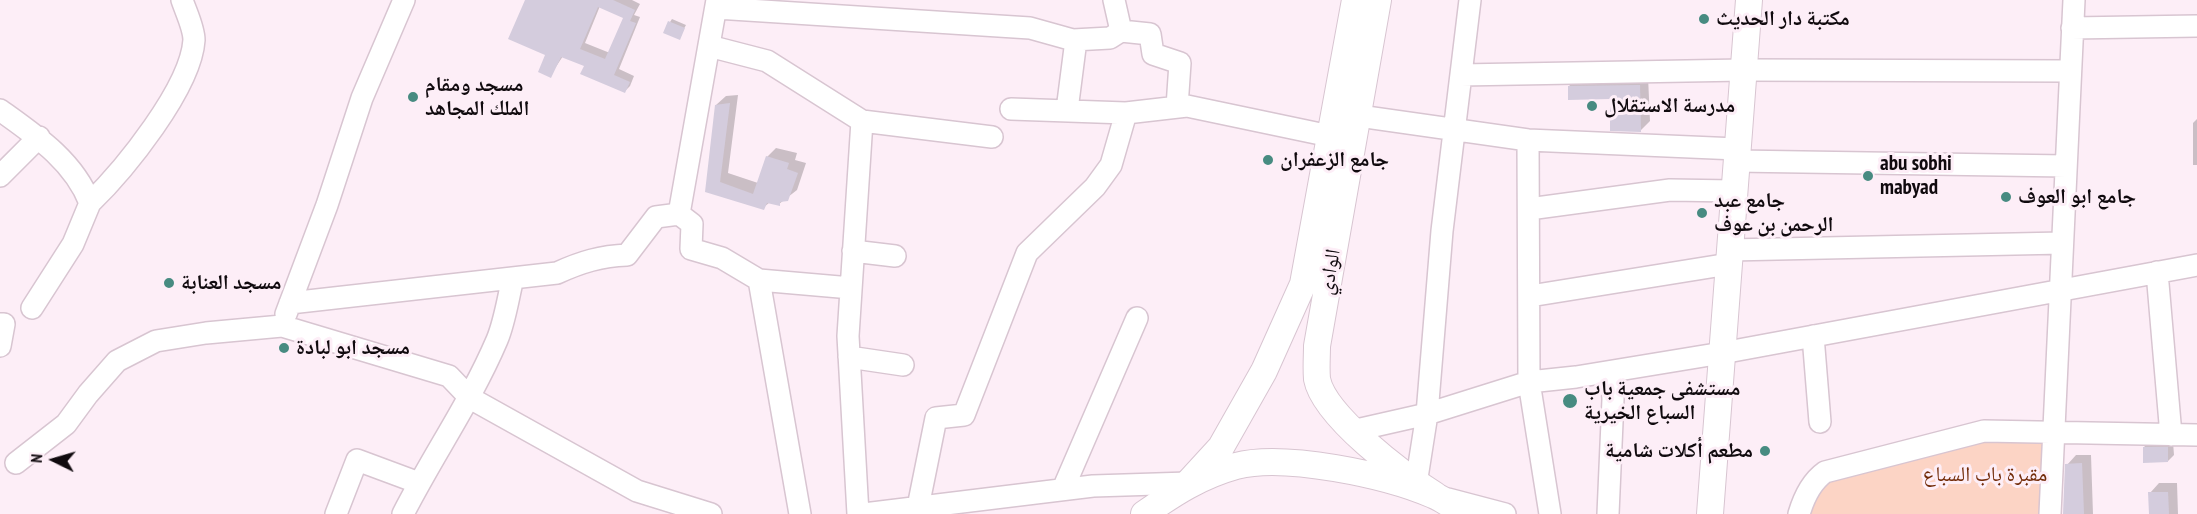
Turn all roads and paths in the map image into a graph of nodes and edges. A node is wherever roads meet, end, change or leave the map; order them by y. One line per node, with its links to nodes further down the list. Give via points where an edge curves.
1 (182, 0): 35 (street, via 194,39 185,72 134,155)
2 (404, 0): 49 (street, via 362,98)
3 (1114, 0): 13 (street)
4 (1355, 0): 27 (main road, الوادي)
5 (1378, 0): 24 (main road, الوادي)
6 (1470, 0): 18 (street)
7 (1749, 0): 16 (main road)
8 (2074, 0): 12 (street)
9 (716, 4): 10 (street); 15 (street)
10 (824, 7): 14 (street, via 1030,28)
11 (2197, 26): 12 (street)
12 (2072, 28): 17 (street)
13 (1120, 31): 14 (street, via 1110,38); 19 (street, via 1150,34 1153,54 1180,63)
14 (1076, 40): 22 (street)
15 (709, 46): 25 (street, via 767,61); 37 (street)
16 (1743, 69): 17 (street); 18 (street); 31 (main road)
17 (2070, 71): 32 (street)
18 (1461, 75): 26 (street)
19 (1177, 107): 23 (street); 27 (street)
20 (1011, 109): 22 (street)
21 (0, 110): 28 (street)
22 (1067, 110): 23 (street)
23 (1126, 112): 73 (street, via 1112,165 1095,187 1027,253 964,415 936,418)
24 (1359, 116): 26 (street); 64 (main road, الوادي, via 1317,346 1317,380 1325,398)
25 (862, 121): 29 (street); 39 (street)
26 (1454, 130): 30 (street); 62 (street)
27 (1330, 136): 70 (main road, الوادي, via 1303,284 1264,371 1221,447)
28 (39, 137): 33 (street); 35 (street, via 83,184)
29 (992, 137)
30 (1528, 140): 31 (street); 36 (street)
31 (1737, 155): 32 (street); 34 (main road)
32 (2066, 166): 38 (street)
33 (0, 176)
34 (1734, 191): 36 (street, via 1670,190); 41 (main road)
35 (90, 203): 50 (street, via 73,244)
36 (1529, 209): 48 (street)
37 (679, 214): 44 (street, via 656,217 627,255 579,262 557,273); 45 (street, via 692,224 691,249 722,258)
38 (2062, 243): 41 (street); 47 (street)
39 (853, 251): 40 (street); 46 (street)
40 (895, 256)
41 (1729, 257): 48 (street); 56 (main road)
42 (2197, 265): 43 (street)
43 (2157, 272): 47 (street); 66 (street)
44 (513, 278): 49 (street); 61 (street, via 498,338)
45 (759, 280): 46 (street); 77 (street)
46 (851, 288): 57 (street)
47 (2060, 290): 54 (street); 65 (street)
48 (1530, 296): 60 (street)
49 (290, 303): 53 (street)
50 (32, 308)
51 (1137, 318): 71 (street)
52 (0, 324): 55 (street, via 4,324)
53 (282, 326): 61 (street, via 449,376); 68 (street, via 156,341 117,361 66,424)
54 (1813, 336): 56 (street); 63 (street)
55 (0, 346)
56 (1722, 353): 59 (street); 85 (main road)
57 (849, 357): 58 (street); 78 (street)
58 (903, 365)
59 (1611, 372): 60 (street); 84 (street)
60 (1529, 382): 62 (street); 83 (street)
61 (470, 398): 69 (street); 76 (street, via 637,491)
62 (1427, 414): 64 (street); 72 (street)
63 (1820, 422)
64 (1352, 431): 72 (main road, الوادي)
65 (2054, 432): 66 (street); 86 (street, via 1984,431 1841,466 1816,479); 87 (street)
66 (2171, 435): 67 (street)
67 (2197, 435)
68 (16, 463)
69 (419, 483): 74 (street, via 357,460); 75 (street)
70 (1188, 483): 71 (street); 72 (main road, via 1238,466 1273,462 1340,470); 80 (main road)
71 (1063, 489): 73 (street)
72 (1425, 490): 81 (main road); 82 (street)
73 (918, 507): 79 (street)
74 (336, 514)
75 (404, 514)
76 (711, 514)
77 (800, 514)
78 (858, 514)
79 (864, 514)
80 (1144, 514)
81 (1464, 514)
82 (1505, 514)
83 (1550, 514)
84 (1608, 514)
85 (1710, 514)
86 (1799, 514)
87 (2050, 514)

